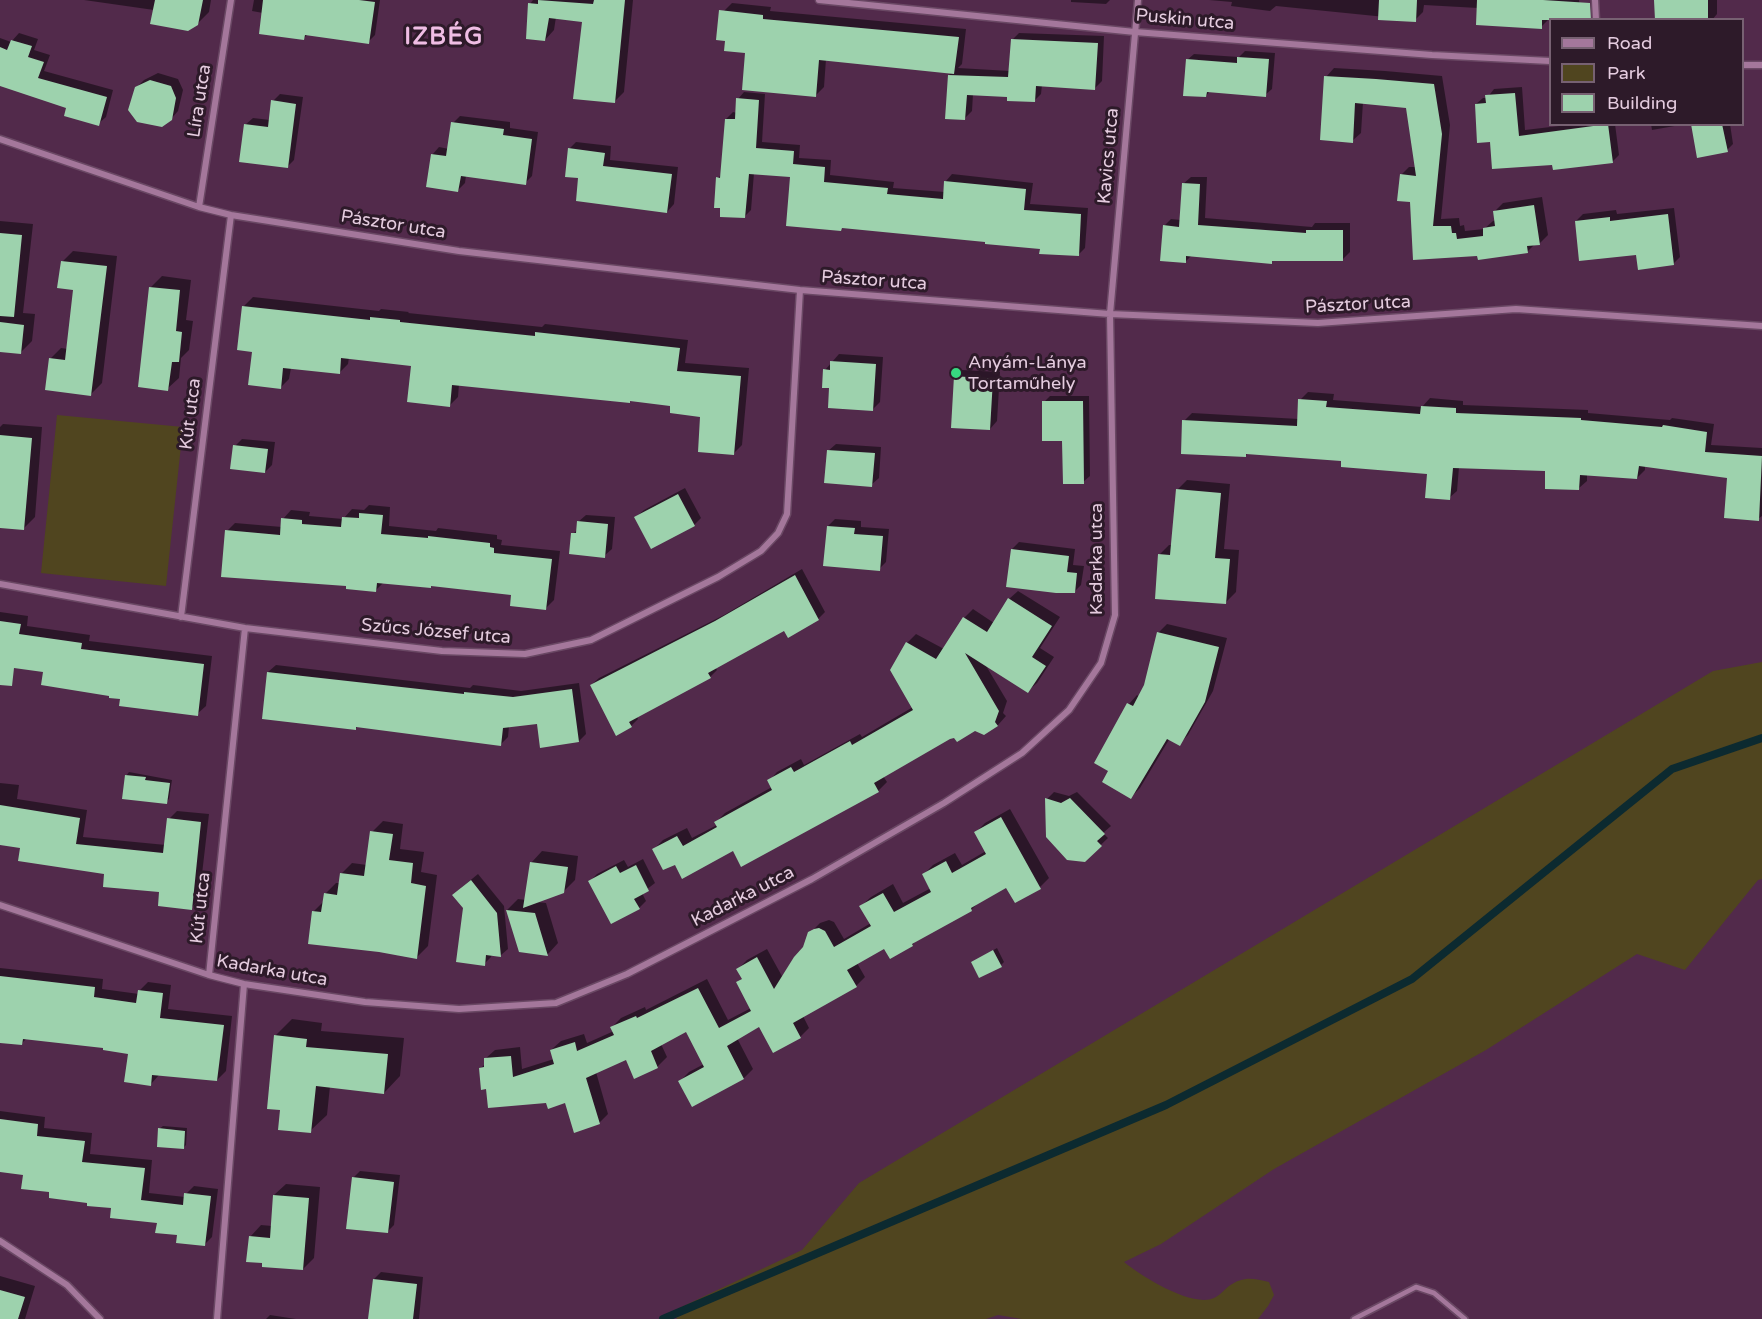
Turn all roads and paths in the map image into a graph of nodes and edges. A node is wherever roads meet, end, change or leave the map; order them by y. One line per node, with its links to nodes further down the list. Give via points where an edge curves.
1 (231, 0): 11 (street, Líra utca)
2 (819, 0): 6 (street, Puskin utca)
3 (1138, 0): 6 (street, Kavics utca)
4 (1595, 0): 5 (street)
5 (1596, 18)
6 (1135, 32): 7 (street, Puskin utca); 14 (street, Kavics utca)
7 (1549, 61)
8 (1744, 65): 9 (street)
9 (1762, 66)
10 (0, 139): 11 (street, Pásztor utca)
11 (199, 207): 12 (street, Pásztor utca)
12 (231, 215): 13 (street, Pásztor utca, via 459,251); 17 (street, Kút utca)
13 (800, 290): 14 (street, Pásztor utca); 18 (street, Szűcs József utca, via 787,514 778,533 761,551 718,577 591,640 525,654 442,651)
14 (1110, 314): 15 (street, Pásztor utca, via 1318,323 1516,309); 21 (street, Kadarka utca, via 1114,615 1101,663 1069,710 1022,753 812,879 627,974 556,1003 459,1009 365,1002)
15 (1762, 327)
16 (0, 584): 17 (street, Szűcs József utca)
17 (181, 617): 18 (street, Szűcs József utca)
18 (245, 628): 20 (street, Kút utca)
19 (0, 905): 20 (street, Kadarka utca)
20 (210, 975): 21 (street, Kadarka utca)
21 (244, 984): 24 (street)
22 (0, 1241): 23 (street, via 67,1285)
23 (100, 1319)
24 (217, 1319)
25 (1354, 1319): 26 (lane, via 1416,1287 1434,1293)
26 (1465, 1319)

